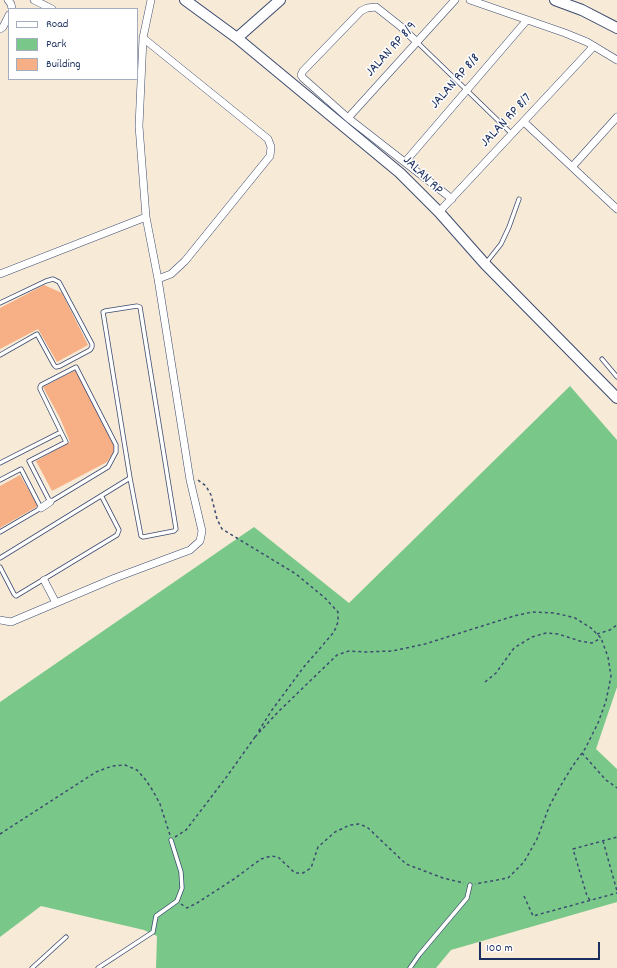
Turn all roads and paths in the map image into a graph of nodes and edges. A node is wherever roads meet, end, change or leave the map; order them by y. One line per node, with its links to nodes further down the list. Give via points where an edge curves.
1 (34, 0): 8 (street)
2 (150, 0): 13 (street)
3 (185, 0): 14 (street, JALAN RP)
4 (278, 0): 14 (street)
5 (455, 0): 15 (street, JALAN RP 8/9)
6 (470, 0): 10 (street)
7 (555, 0): 12 (street)
8 (50, 8)
9 (8, 17): 11 (street, via 4,27)
10 (527, 20): 16 (street); 19 (street, JALAN RP 8/8)
11 (0, 28)
12 (617, 28)
13 (143, 38): 17 (street); 33 (street, via 268,139 271,147 270,156 185,261 171,274)
14 (237, 38): 29 (street, JALAN RP, via 400,173)
15 (417, 42): 19 (lane); 21 (street, JALAN RP 8/9); 21 (street, via 376,7 367,8 361,11 303,71 303,78)
16 (594, 46): 18 (street); 22 (street, JALAN RP 8/7)
17 (139, 53): 30 (street, via 139,126)
18 (617, 60)
19 (466, 90): 23 (lane); 24 (street, JALAN RP 8/8)
20 (617, 117): 25 (street)
21 (348, 118): 24 (street)
22 (524, 122): 23 (street, JALAN RP 8/7); 25 (street)
23 (512, 134): 26 (street, JALAN RP 8/7)
24 (405, 162): 26 (street)
25 (572, 167): 28 (street)
26 (452, 199): 29 (street, JALAN RP 8/7)
27 (519, 199): 31 (lane, via 501,244)
28 (617, 209)
29 (439, 212): 31 (street, JALAN RP)
30 (146, 217): 32 (street); 33 (street)
31 (485, 264): 38 (street, JALAN RP)
32 (0, 274)
33 (158, 280): 43 (street)
34 (0, 304): 35 (lane, via 46,280 59,282 92,347 56,367 37,334)
35 (0, 355)
36 (602, 359): 37 (lane)
37 (617, 377)
38 (617, 398)
39 (61, 432): 40 (lane); 45 (lane, via 66,442 28,461); 45 (lane, via 40,387 76,367 116,445 116,452 108,467)
40 (0, 462)
41 (130, 478): 41 (lane, via 103,312 138,306 176,529 174,531 141,536); 44 (lane)
42 (0, 480): 46 (lane, via 21,469)
43 (190, 480): 51 (street, via 202,531 200,541 190,550); 57 (path, via 200,480 206,486 222,529 296,574 338,612 334,632 303,668)
44 (102, 497): 48 (lane); 50 (lane, via 119,532)
45 (50, 502): 46 (street)
46 (41, 508): 47 (lane)
47 (0, 532)
48 (0, 558)
49 (0, 567): 50 (lane, via 16,596)
50 (44, 580): 51 (street)
51 (56, 603): 52 (street, via 11,622)
52 (0, 620)
53 (617, 625): 54 (path)
54 (597, 634): 55 (path); 57 (path, via 575,618 555,613 532,612 425,644 392,651 349,651 337,655)
55 (601, 638): 56 (path, via 592,643 558,634 546,633 532,637 514,648 496,673); 58 (path, via 611,676 598,723)
56 (485, 682)
57 (255, 737): 62 (path, via 186,830)
58 (582, 753): 59 (path, via 606,780); 64 (path, via 558,790 524,862 508,878)
59 (617, 788)
60 (0, 834): 62 (path, via 96,772 112,766 125,765 137,770 153,790)
61 (617, 837): 63 (path)
62 (171, 840): 68 (lane, via 181,872 182,888)
63 (603, 841): 65 (path); 67 (path, via 573,849)
64 (470, 885): 68 (path, via 406,864 367,827 359,824 350,825 336,832 318,847 311,868 303,873 295,872 278,857 271,856 261,859 192,906 187,908); 72 (lane, via 468,898)
65 (617, 892): 67 (path)
66 (524, 896): 67 (path, via 533,916)
67 (590, 900)
68 (177, 902): 71 (lane, via 156,916 153,932)
69 (66, 937): 70 (lane)
70 (32, 968)
71 (98, 968)
72 (410, 968)

